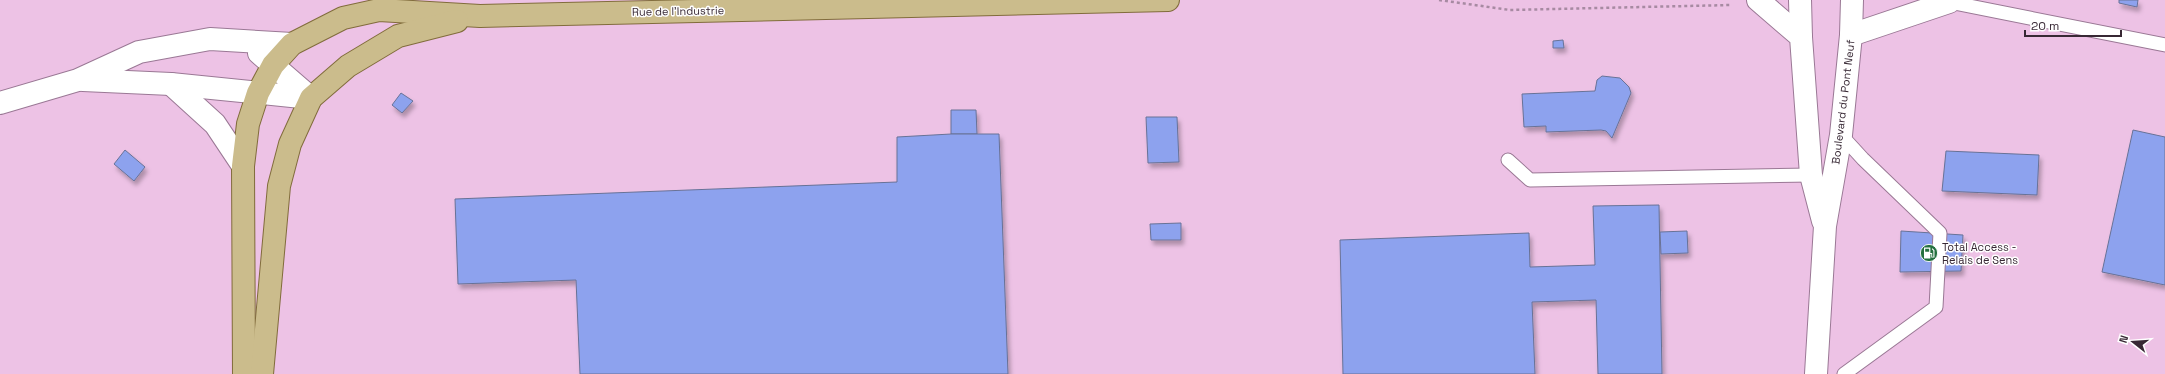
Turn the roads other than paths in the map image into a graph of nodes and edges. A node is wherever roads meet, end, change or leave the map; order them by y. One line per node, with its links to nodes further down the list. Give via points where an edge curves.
1 (1144, 0): 2 (main road, Rue de l'Industrie); 7 (main road, Rue de l'Industrie)
2 (1168, 0)
3 (1758, 0): 10 (street)
4 (1800, 0): 10 (street, Boulevard du Pont Neuf)
5 (1852, 0): 9 (street, Boulevard du Pont Neuf)
6 (1947, 1): 9 (street); 13 (lane)
7 (551, 7): 8 (main road, Rue de l'Industrie)
8 (480, 16): 12 (main road, Rue de l'Industrie, via 379,10 343,18); 18 (main road, via 398,36 348,66)
9 (1852, 35): 20 (street, Boulevard du Pont Neuf)
10 (1801, 37): 23 (street, Boulevard du Pont Neuf)
11 (245, 41): 12 (street); 14 (street); 15 (street, via 210,39 139,52)
12 (292, 44): 14 (main road)
13 (2165, 45)
14 (273, 65): 17 (main road); 18 (street)
15 (78, 80): 16 (street); 19 (street)
16 (171, 84): 17 (street); 22 (street, via 215,124)
17 (258, 93): 18 (street); 22 (main road, via 248,124)
18 (311, 98): 26 (main road, via 290,144 279,186)
19 (0, 103)
20 (1841, 136): 24 (street, Boulevard du Pont Neuf); 28 (lane, via 1940,233 1936,307)
21 (1508, 160): 23 (lane, via 1530,180)
22 (243, 166): 25 (main road)
23 (1811, 175): 24 (street, Boulevard du Pont Neuf)
24 (1825, 226): 27 (street, Boulevard du Pont Neuf)
25 (244, 374)
26 (262, 374)
27 (1816, 374)
28 (1844, 374)

